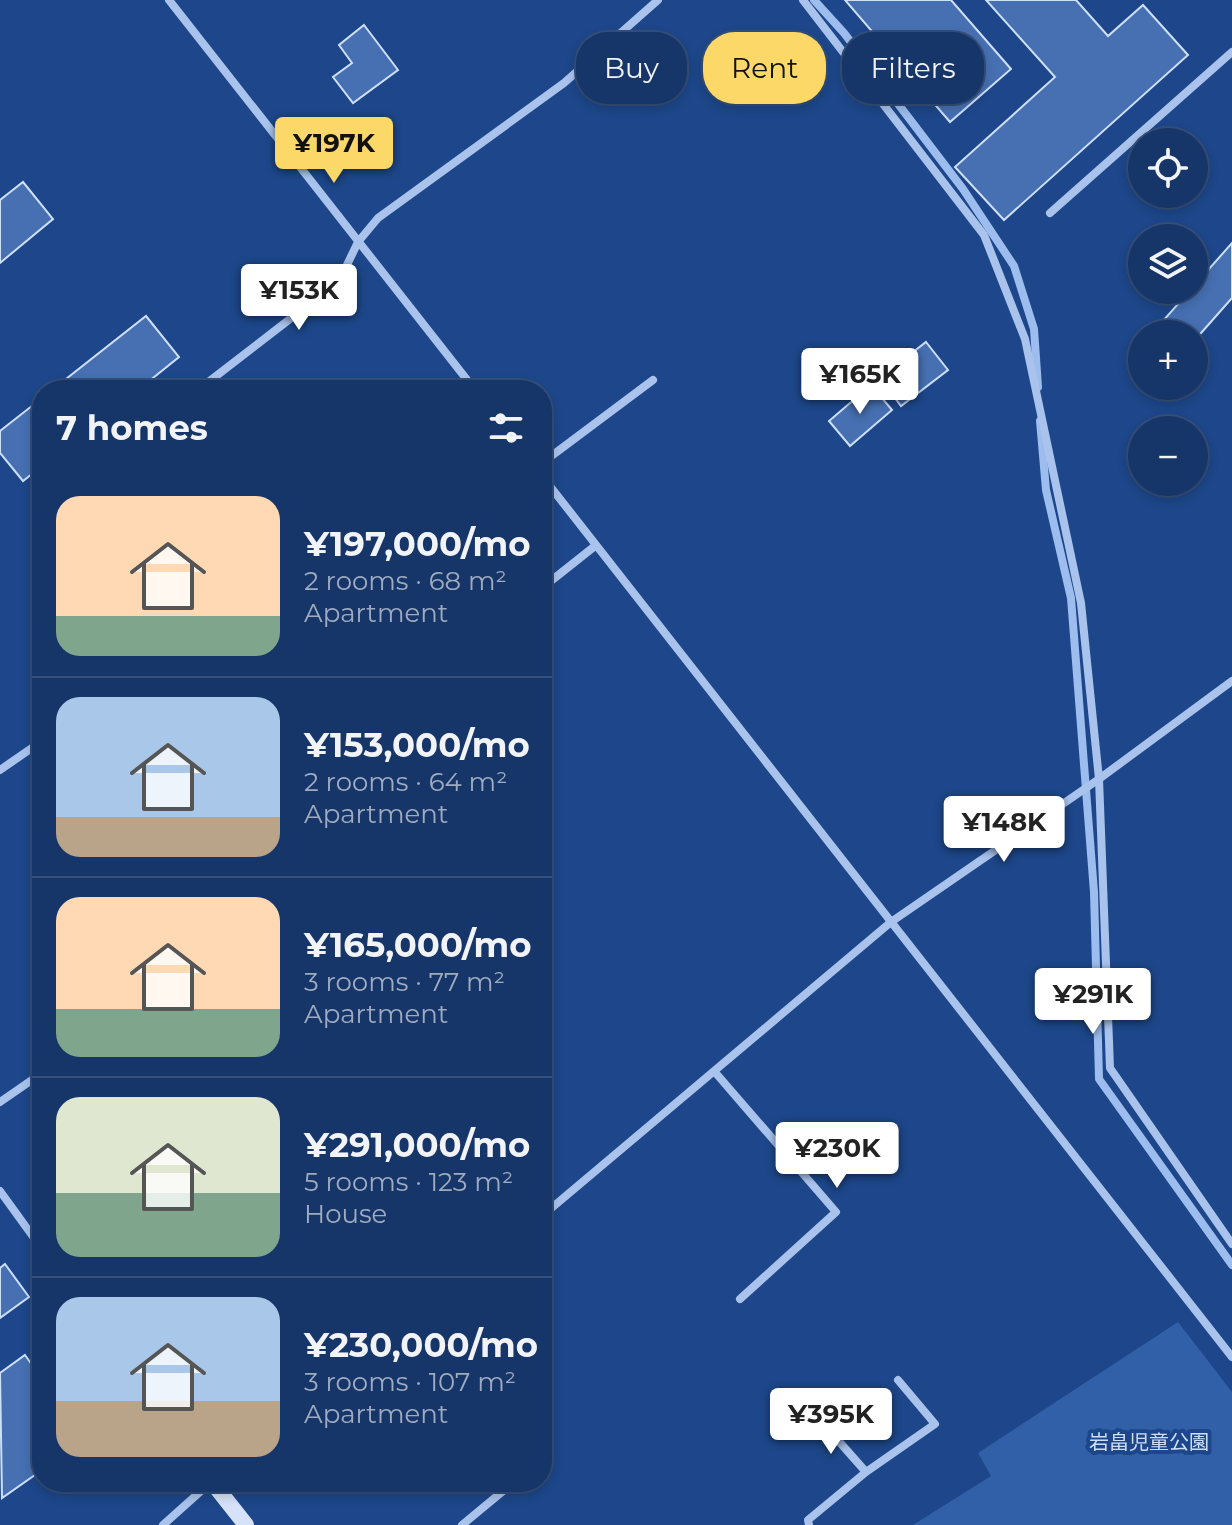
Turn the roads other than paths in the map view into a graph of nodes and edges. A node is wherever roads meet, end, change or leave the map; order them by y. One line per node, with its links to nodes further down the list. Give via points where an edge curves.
1 (169, 0): 6 (street)
2 (658, 0): 6 (street, via 564,83 378,218)
3 (803, 0): 17 (street, via 984,235 1007,289 1025,339 1081,603)
4 (1232, 52): 5 (street)
5 (1050, 213)
6 (358, 242): 7 (street, via 346,267 312,302); 8 (street)
7 (211, 380)
8 (467, 380)
9 (653, 380): 10 (street)
10 (552, 456)
11 (552, 489): 12 (street)
12 (595, 546): 13 (street); 18 (street)
13 (552, 580)
14 (1232, 681): 17 (street)
15 (32, 748): 16 (street)
16 (0, 770)
17 (1099, 779): 18 (street); 25 (street, via 1110,1068)
18 (891, 922): 19 (street); 27 (street)
19 (714, 1071): 23 (street); 26 (street, via 836,1212)
20 (32, 1080): 21 (street)
21 (0, 1102)
22 (0, 1191): 24 (street)
23 (552, 1208)
24 (32, 1235)
25 (1232, 1244)
26 (740, 1299)
27 (1232, 1357)
28 (898, 1380): 30 (street, via 935,1424)
29 (820, 1420): 30 (street)
30 (866, 1472): 37 (street, via 808,1520)
31 (201, 1492): 34 (street)
32 (220, 1492): 35 (street)
33 (502, 1492): 36 (street)
34 (163, 1525)
35 (246, 1525)
36 (462, 1525)
37 (809, 1525)

